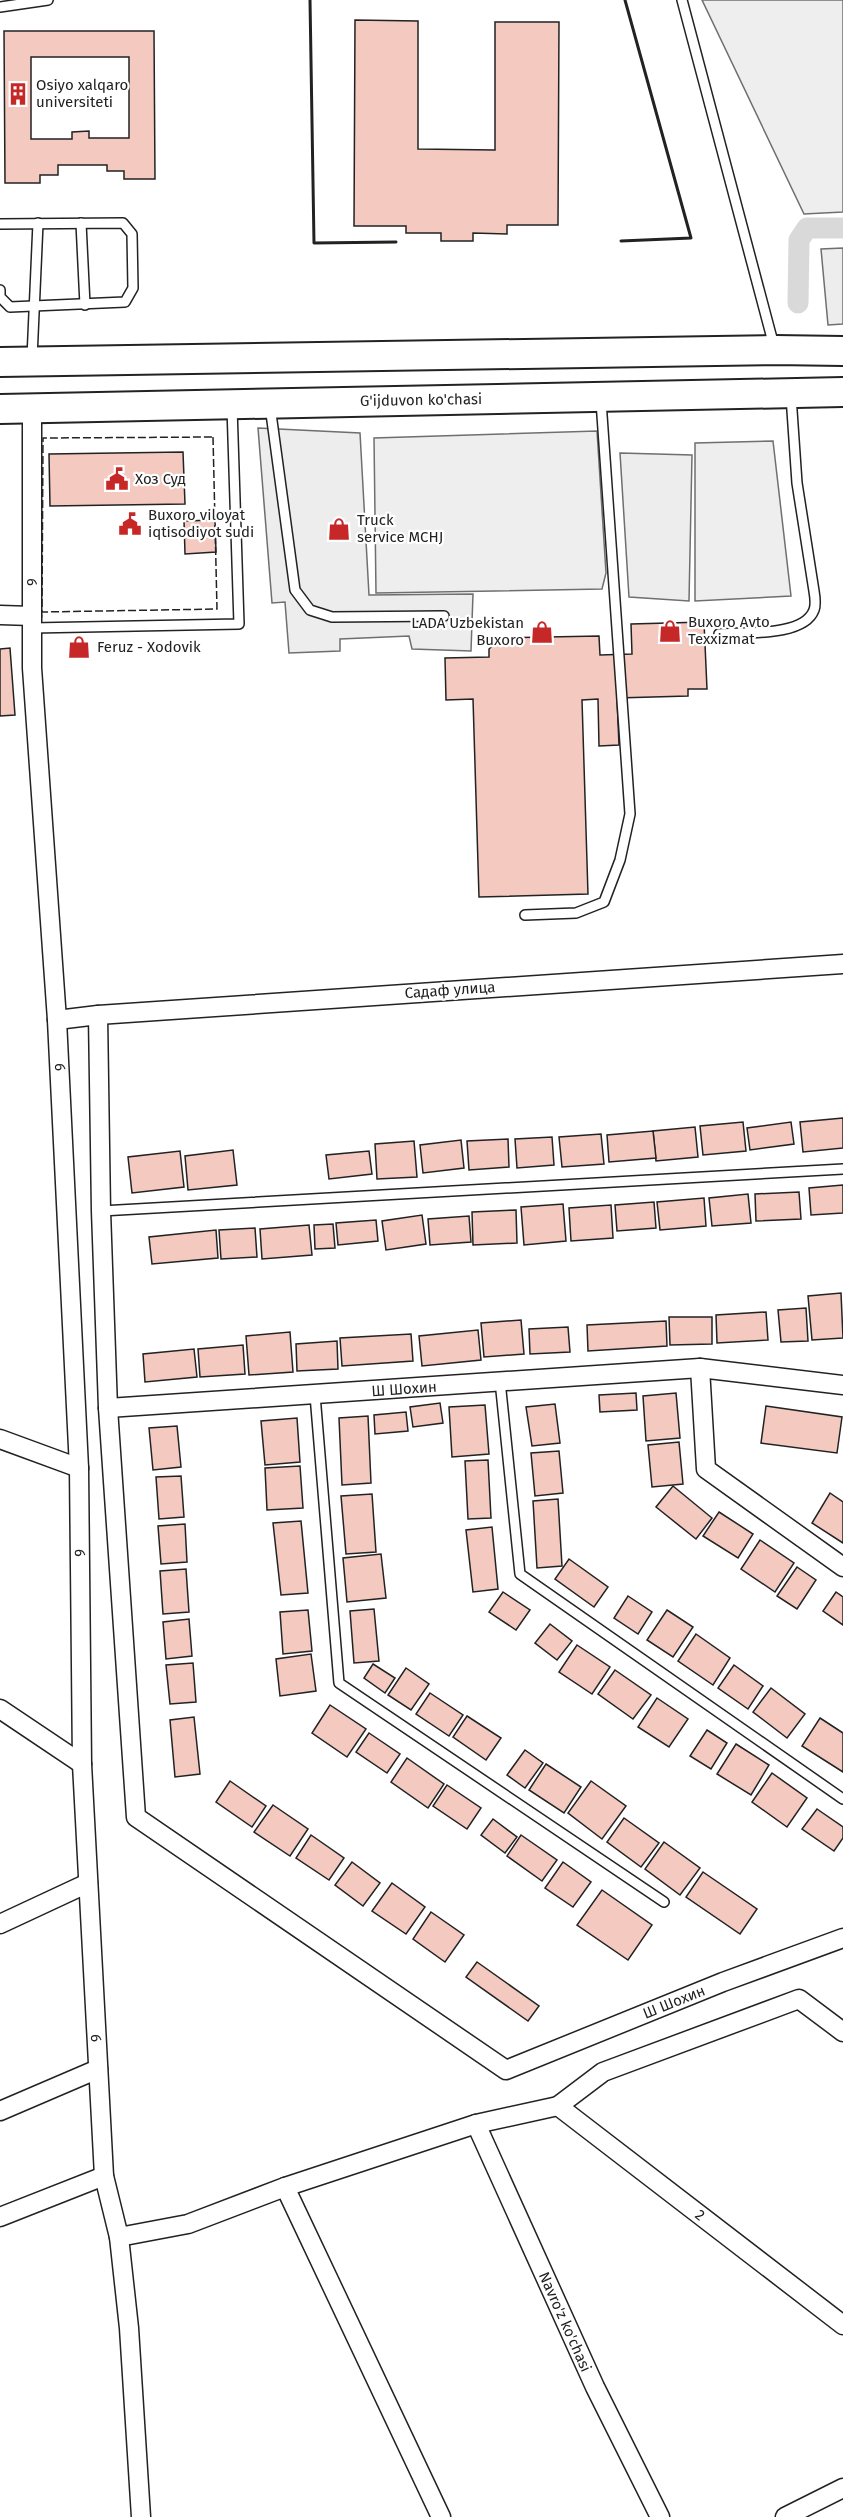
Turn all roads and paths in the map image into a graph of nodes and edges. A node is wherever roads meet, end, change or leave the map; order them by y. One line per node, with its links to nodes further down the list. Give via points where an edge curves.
1 (48, 0): 3 (lane)
2 (682, 0): 10 (lane)
3 (0, 7)
4 (38, 222): 5 (lane); 6 (lane); 9 (lane)
5 (81, 223): 8 (lane); 8 (lane, via 123,223 132,234 133,288 125,302)
6 (0, 224)
7 (0, 290): 9 (lane, via 0,297 10,308)
8 (85, 304): 9 (lane)
9 (34, 307): 13 (lane)
10 (775, 350): 11 (main road); 12 (main road)
11 (843, 351)
12 (128, 360): 13 (main road); 20 (main road)
13 (31, 361): 14 (main road)
14 (0, 362)
15 (843, 392): 16 (main road, G'ijduvon ko'chasi)
16 (790, 393): 17 (main road, G'ijduvon ko'chasi); 26 (lane, via 794,460 815,609 793,629)
17 (601, 396): 19 (main road, G'ijduvon ko'chasi); 27 (lane, via 630,813 620,860 604,902 576,913)
18 (232, 404): 19 (main road, G'ijduvon ko'chasi); 20 (main road, G'ijduvon ko'chasi); 25 (lane, via 239,624)
19 (270, 404): 24 (lane, via 296,590 310,610 332,617)
20 (131, 406): 22 (main road, G'ijduvon ko'chasi)
21 (0, 409): 22 (main road, G'ijduvon ko'chasi)
22 (32, 409): 25 (street, 9)
23 (0, 615): 25 (street)
24 (444, 616)
25 (32, 622): 30 (street, 9)
26 (719, 634)
27 (525, 915)
28 (843, 964): 29 (street, Садаф улица)
29 (98, 1015): 30 (street, Садаф улица); 32 (street)
30 (57, 1020): 39 (street, 9)
31 (843, 1170): 32 (lane)
32 (102, 1211): 37 (street)
33 (700, 1368): 34 (street, Ш Шохин); 35 (street, Ш Шохин); 40 (street, via 706,1469)
34 (500, 1381): 36 (street, Ш Шохин); 43 (lane, via 520,1574)
35 (843, 1385)
36 (315, 1395): 37 (street, Ш Шохин); 45 (lane, via 339,1683)
37 (108, 1408): 47 (street, Ш Шохин, via 136,1818 506,2070)
38 (0, 1439): 39 (street)
39 (79, 1468): 42 (street, 9)
40 (843, 1567)
41 (0, 1709): 42 (street)
42 (82, 1764): 44 (street, 9)
43 (843, 1799)
44 (88, 1883): 46 (street); 49 (street, 9)
45 (664, 1902)
46 (0, 1924)
47 (843, 1938)
48 (843, 2032): 50 (street, via 800,1999 603,2072)
49 (98, 2069): 51 (street); 53 (street, 9)
50 (558, 2106): 52 (street); 57 (street, 2)
51 (0, 2111)
52 (476, 2124): 54 (street); 61 (street, Navro'z ko'chasi, via 595,2387)
53 (104, 2176): 55 (street); 56 (street, 9)
54 (285, 2187): 56 (street, via 188,2224); 60 (street)
55 (0, 2217)
56 (119, 2237): 59 (street, 9)
57 (843, 2325)
58 (843, 2488): 62 (street)
59 (141, 2517)
60 (441, 2517)
61 (660, 2517)
62 (785, 2517)

